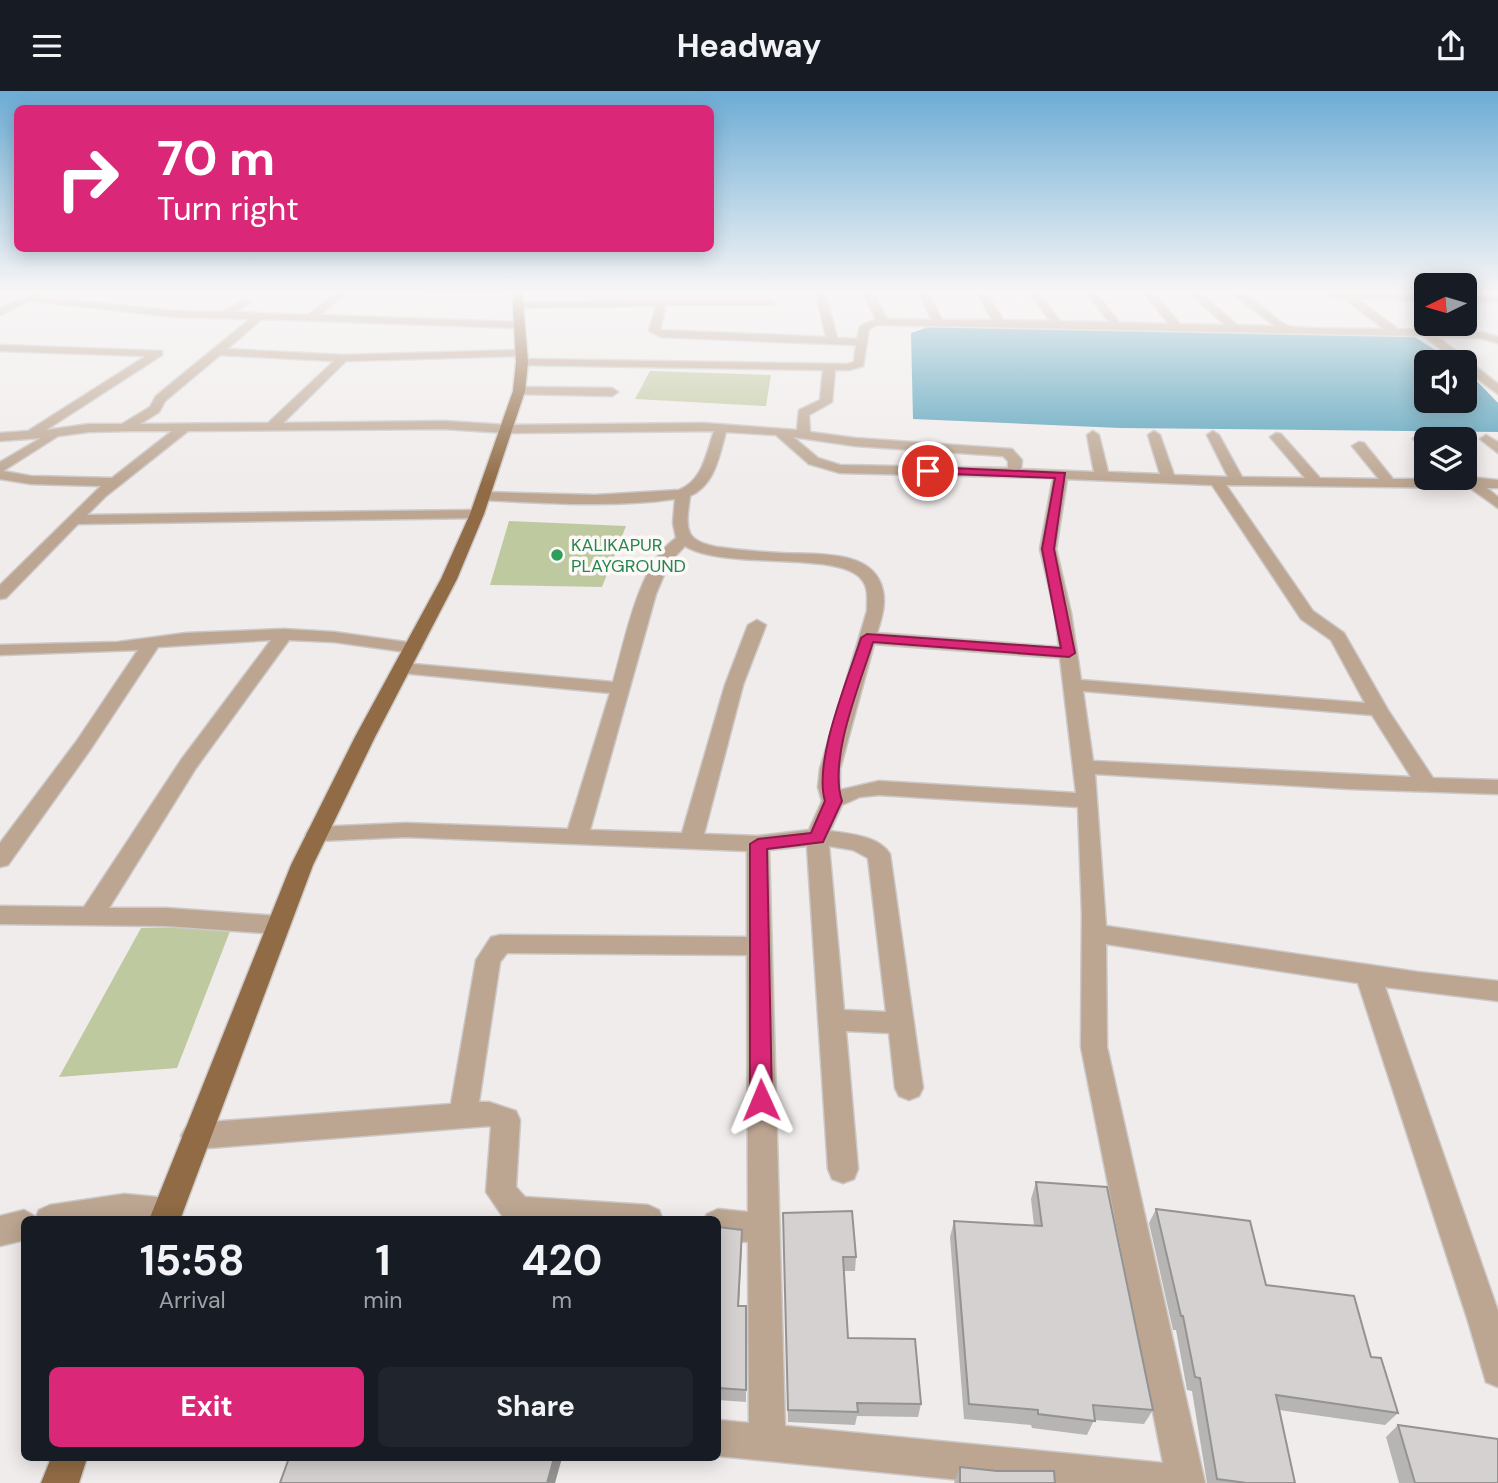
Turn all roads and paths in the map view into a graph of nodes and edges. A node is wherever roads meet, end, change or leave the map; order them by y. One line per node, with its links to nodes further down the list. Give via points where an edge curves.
1 (155, 355): 23 (street)
2 (216, 355): 14 (street, via 160,399 155,409)
3 (281, 355): 7 (street)
4 (860, 355): 8 (street, via 859,364)
5 (1454, 355): 9 (street)
6 (521, 357): 7 (street); 8 (street); 10 (main road)
7 (343, 358): 12 (street)
8 (829, 368): 24 (street, via 825,402 803,413)
9 (1498, 390)
10 (519, 391): 11 (street); 16 (main road)
11 (612, 392)
12 (270, 428): 15 (street); 16 (street, via 444,425)
13 (721, 428): 16 (street); 18 (street); 44 (street, via 701,482)
14 (123, 429): 15 (street); 17 (street)
15 (183, 429): 41 (street)
16 (507, 429): 46 (main road)
17 (62, 431): 23 (street); 29 (street)
18 (780, 431): 24 (street); 30 (street, via 809,460 823,467)
19 (1093, 435): 33 (street)
20 (1154, 435): 34 (street)
21 (1213, 435): 36 (street)
22 (0, 436): 23 (street)
23 (28, 436)
24 (804, 436): 30 (street, via 1007,452 1015,460)
25 (1276, 437): 37 (street)
26 (1486, 439): 28 (street)
27 (1359, 446): 38 (street)
28 (1498, 449)
29 (0, 468)
30 (1014, 473): 32 (street)
31 (0, 475): 41 (street)
32 (1061, 475): 33 (street); 56 (street, via 1048,549)
33 (1102, 477): 34 (street)
34 (1168, 479): 35 (street)
35 (1216, 481): 36 (street); 60 (street, via 1307,615 1338,637)
36 (1237, 481): 37 (street)
37 (1315, 481): 38 (street)
38 (1388, 481): 39 (street)
39 (1414, 481)
40 (1477, 481): 42 (street)
41 (115, 482): 47 (street)
42 (1498, 484)
43 (1477, 487): 45 (street)
44 (683, 495): 46 (street); 48 (street)
45 (1498, 504)
46 (480, 505): 47 (street); 54 (main road)
47 (74, 520): 49 (street)
48 (684, 539): 52 (street, via 705,551 856,565 873,583 877,599); 59 (street, via 661,559)
49 (0, 594)
50 (757, 625): 69 (street, via 734,685)
51 (284, 634): 53 (street); 54 (street); 73 (street, via 188,765)
52 (867, 638): 56 (street); 64 (street, via 833,756 829,787)
53 (152, 642): 55 (street); 71 (street)
54 (413, 649): 57 (main road)
55 (0, 650)
56 (1069, 653): 58 (street)
57 (402, 669): 59 (street); 66 (main road)
58 (1074, 685): 60 (street); 61 (street)
59 (620, 688): 67 (street)
60 (1378, 710): 62 (street)
61 (1083, 767): 62 (street); 65 (street)
62 (1426, 784): 63 (street)
63 (1498, 787)
64 (834, 801): 65 (street, via 856,791 879,788); 68 (street)
65 (1087, 801): 75 (street)
66 (317, 834): 67 (street, via 406,830); 74 (main road)
67 (577, 837): 69 (street)
68 (817, 838): 70 (street); 79 (street); 80 (street, via 858,843 878,854)
69 (691, 842): 70 (street)
70 (758, 844): 76 (street)
71 (0, 859)
72 (0, 915): 73 (street)
73 (91, 916): 74 (street)
74 (278, 925): 83 (main road)
75 (1093, 933): 77 (street); 98 (street, via 1094,1047)
76 (758, 946): 82 (street, via 500,944 488,960); 90 (street)
77 (1368, 975): 78 (street); 92 (street)
78 (1498, 991)
79 (831, 1020): 80 (street); 84 (street)
80 (901, 1023): 81 (street)
81 (909, 1088)
82 (463, 1116): 83 (street); 87 (street, via 489,1114 506,1120 501,1192 517,1211)
83 (196, 1136): 86 (main road)
84 (843, 1169)
85 (75, 1216): 86 (street, via 124,1208)
86 (166, 1216)
87 (590, 1216)
88 (721, 1224): 90 (street)
89 (21, 1227): 91 (street)
90 (763, 1228): 94 (street)
91 (0, 1231)
92 (1498, 1370)
93 (721, 1437): 94 (street)
94 (766, 1442): 97 (street)
95 (68, 1461): 96 (main road)
96 (60, 1483)
97 (1179, 1483)
98 (1186, 1483)

